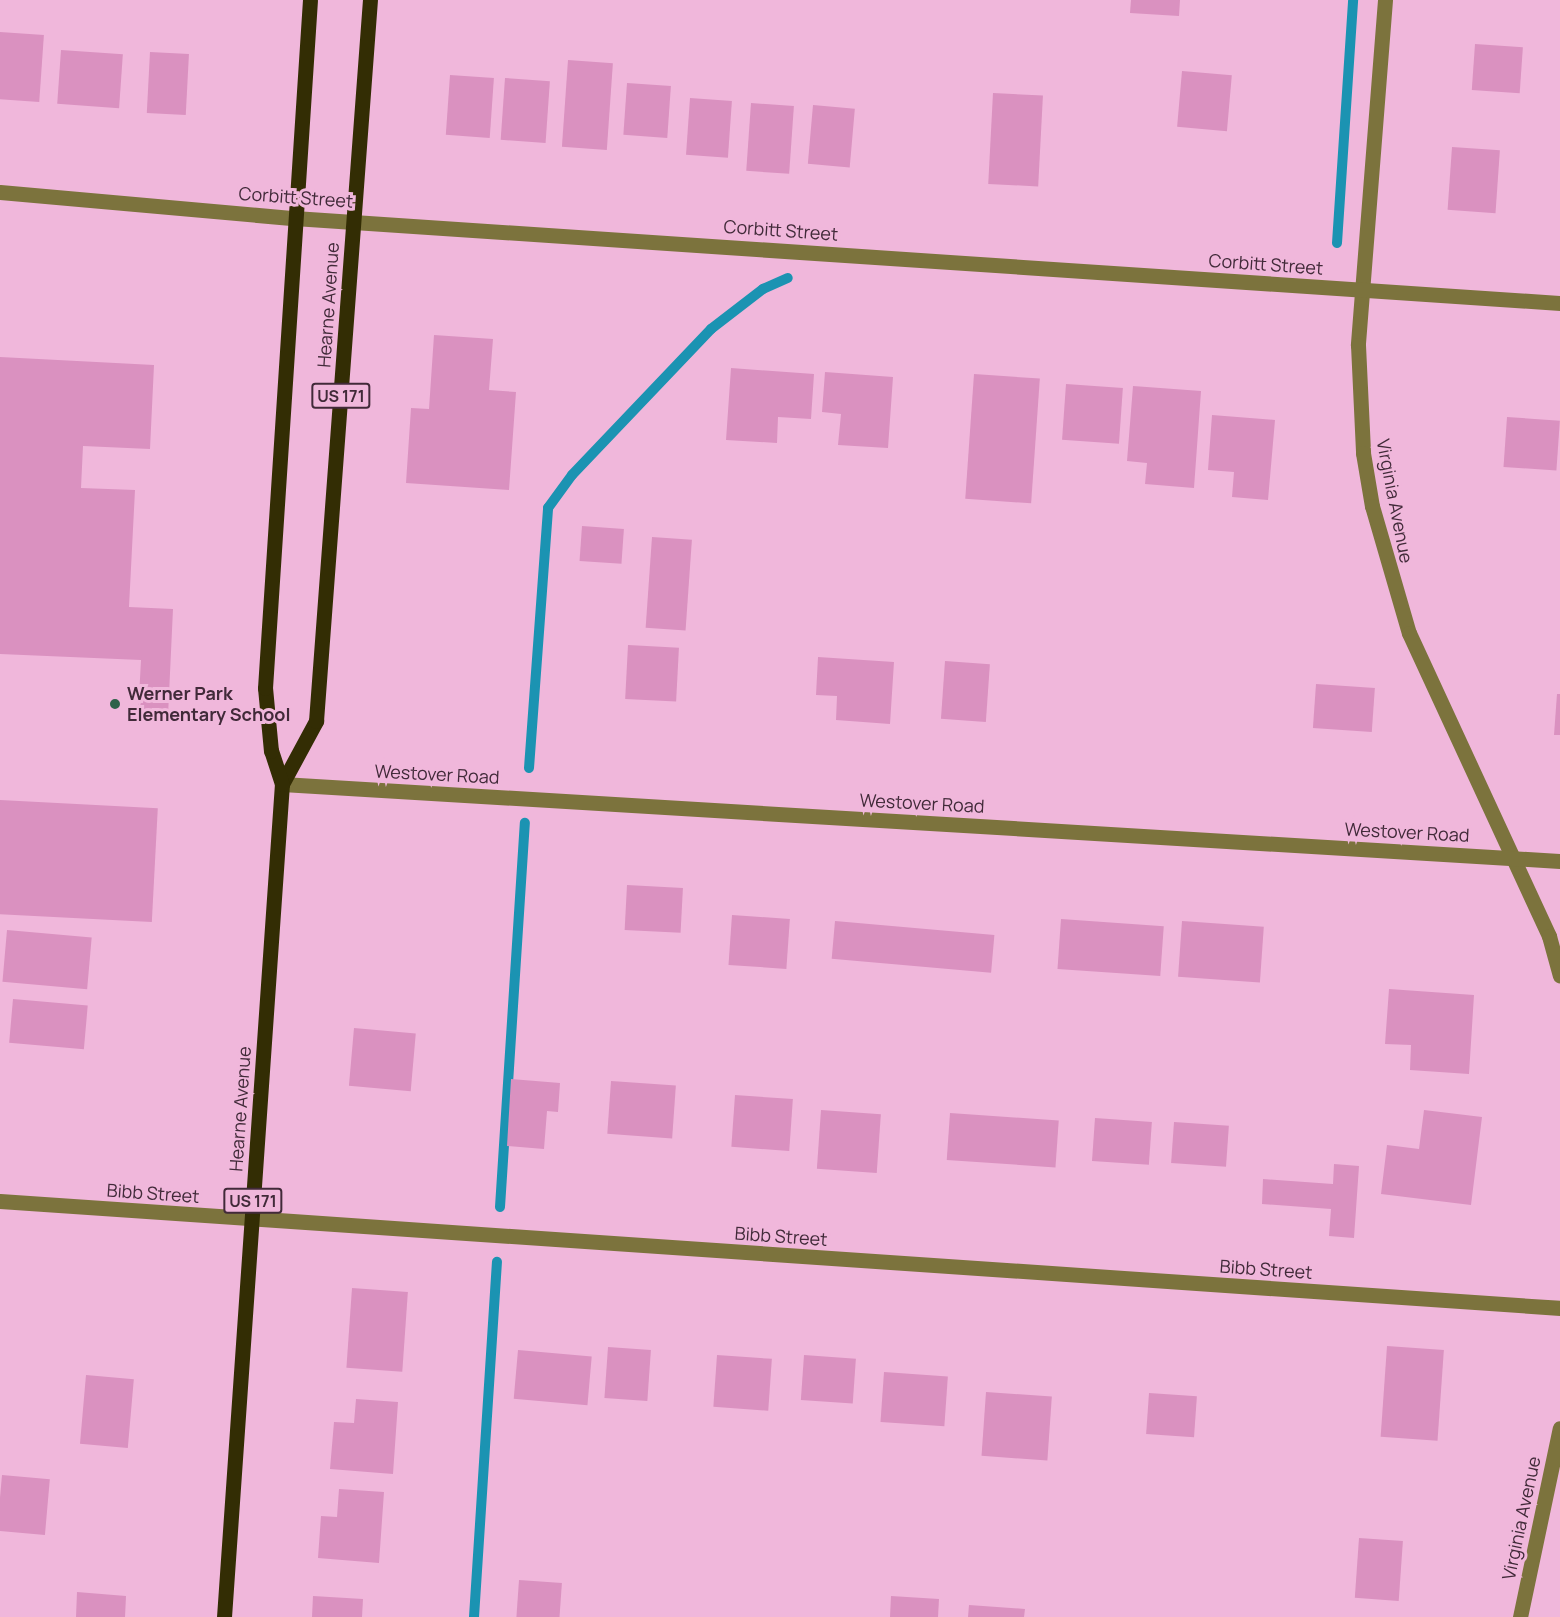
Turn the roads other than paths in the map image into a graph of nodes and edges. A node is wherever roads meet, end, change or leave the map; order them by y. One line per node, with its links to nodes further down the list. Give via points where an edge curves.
1 (310, 0): 5 (main road, Hearne Avenue / US 171)
2 (370, 0): 6 (main road, Hearne Avenue / US 171)
3 (1385, 0): 7 (street, Virginia Avenue)
4 (0, 192): 5 (street, Corbitt Street)
5 (294, 218): 6 (street, Corbitt Street); 9 (main road, Hearne Avenue / US 171, via 266,688 267,730)
6 (354, 220): 7 (street, Corbitt Street); 9 (main road, Hearne Avenue / US 171, via 316,721)
7 (1363, 290): 8 (street, Corbitt Street); 10 (street, Virginia Avenue, via 1358,345 1363,453 1386,560 1434,694)
8 (1560, 303)
9 (282, 784): 10 (street, Westover Road); 14 (main road, Hearne Avenue / US 171)
10 (1514, 858): 11 (street, Westover Road); 12 (street, Virginia Avenue, via 1549,936)
11 (1560, 861)
12 (1560, 976)
13 (0, 1202): 14 (street, Bibb Street)
14 (251, 1220): 15 (street, Bibb Street, via 430,1229); 17 (main road, Hearne Avenue / US 171)
15 (1560, 1308)
16 (1560, 1428): 18 (street, Virginia Avenue)
17 (224, 1617)
18 (1520, 1617)

